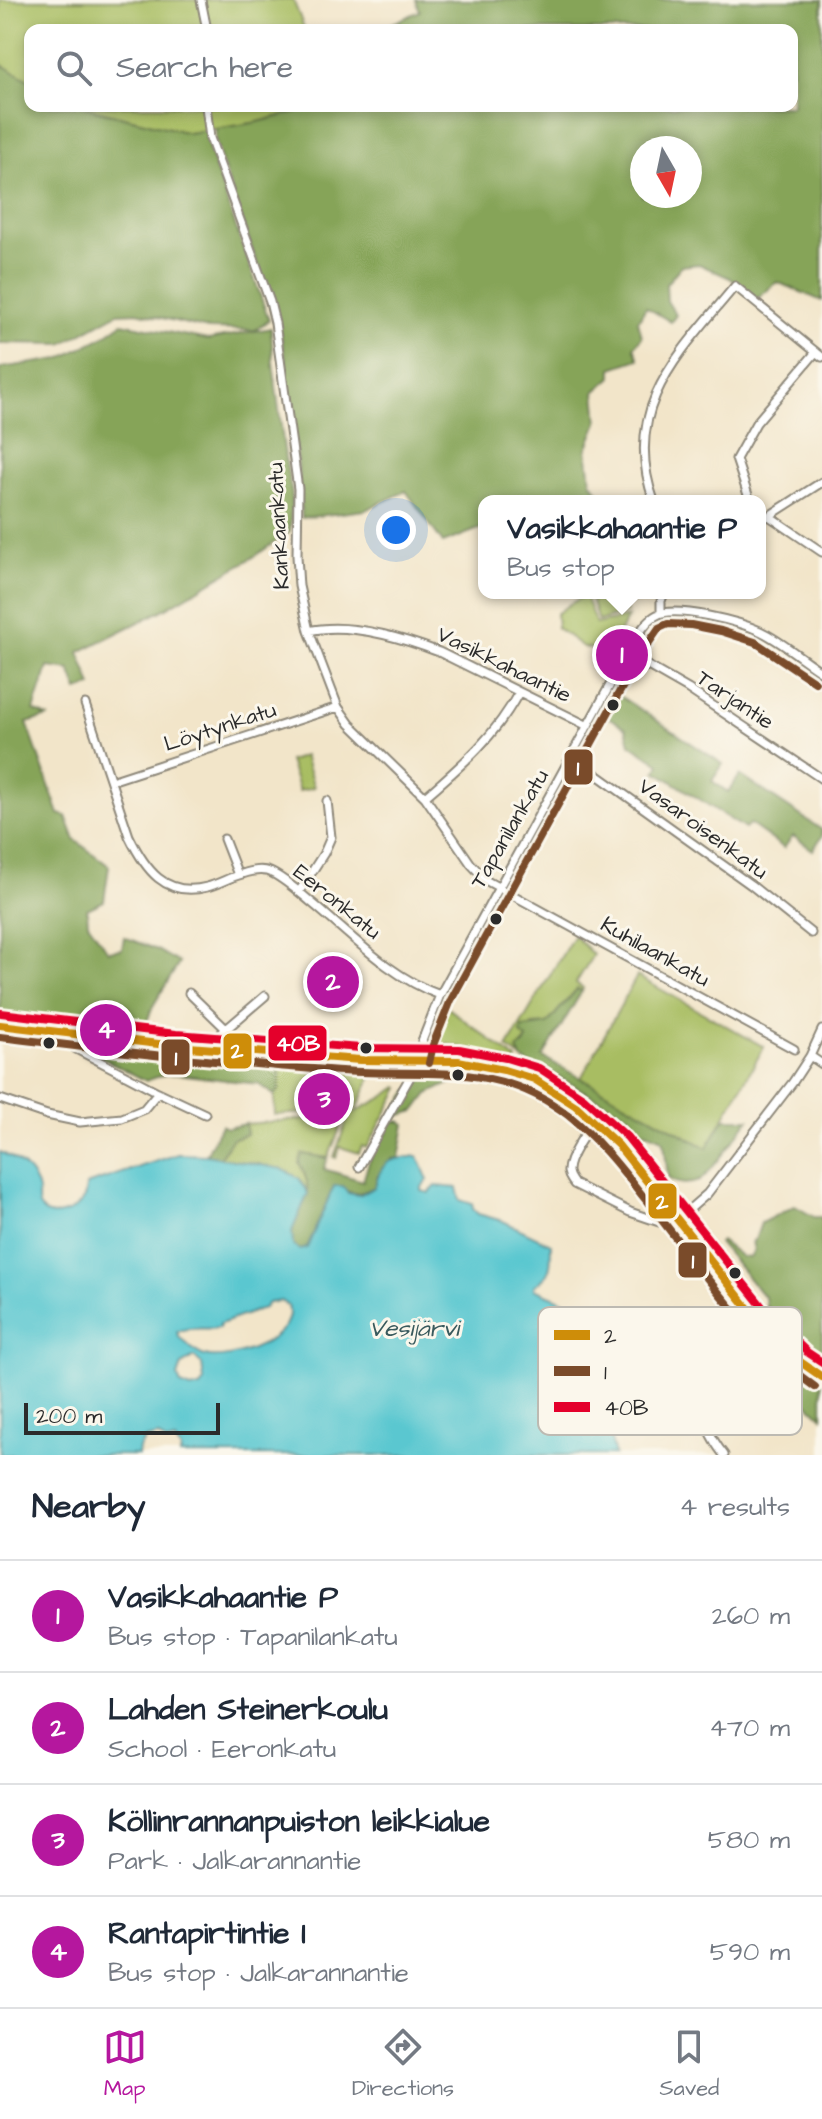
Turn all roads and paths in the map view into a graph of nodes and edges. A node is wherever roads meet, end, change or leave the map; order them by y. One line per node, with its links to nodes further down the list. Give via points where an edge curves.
1 (201, 0): 2 (street)
2 (206, 24)
3 (207, 112): 13 (street, Kankaankatu, via 210,138 275,323 298,489 299,586)
4 (819, 354): 6 (street, via 735,286 657,388 646,424 644,461); 7 (street, via 756,423 736,459)
5 (822, 482): 8 (street)
6 (652, 495)
7 (748, 495)
8 (766, 516)
9 (766, 518): 10 (street)
10 (822, 552)
11 (662, 599): 12 (street)
12 (661, 613): 14 (street, Tapanilankatu); 15 (street, via 716,618 760,631)
13 (309, 631): 16 (street, Vasikkahaantie, via 340,628 417,643); 18 (street, Kankaankatu)
14 (627, 654): 19 (street, Tapanilankatu); 21 (street, Tarjantie)
15 (822, 672)
16 (519, 692): 19 (street, Vasikkahaantie); 23 (street, via 498,727)
17 (85, 704): 22 (street, Eeronkatu)
18 (338, 707): 22 (street, Löytynkatu); 23 (street, Kankaankatu)
19 (588, 726): 20 (street, Tapanilankatu)
20 (572, 757): 27 (street, Tapanilankatu); 29 (street, Vasaroisenkatu)
21 (822, 779)
22 (111, 781): 26 (street, Eeronkatu, via 138,854 162,881 185,889)
23 (425, 797): 27 (street, Kankaankatu, via 479,874)
24 (327, 801): 28 (street, via 331,837)
25 (224, 839): 26 (street)
26 (238, 875): 28 (street, Eeronkatu, via 271,872)
27 (498, 888): 31 (street, Tapanilankatu); 38 (street, Kuhilaankatu)
28 (299, 892): 31 (street, Eeronkatu, via 393,971)
29 (811, 933)
30 (189, 993): 34 (street)
31 (440, 995): 40 (street, Tapanilankatu)
32 (265, 996): 34 (street)
33 (0, 1025): 36 (main road)
34 (226, 1029): 37 (street)
35 (822, 1030): 39 (street)
36 (71, 1034): 37 (main road); 42 (street, via 74,1048)
37 (209, 1048): 40 (main road)
38 (794, 1049)
39 (810, 1056): 41 (street); 47 (street, via 707,1194)
40 (417, 1060): 45 (main road, via 458,1061 534,1079); 46 (street, Tapanilankatu)
41 (822, 1064)
42 (158, 1092): 43 (street, via 144,1109 122,1118 80,1122); 44 (street)
43 (0, 1099)
44 (205, 1114)
45 (595, 1122): 47 (main road); 47 (street, via 568,1167 574,1184 630,1212 665,1224)
46 (359, 1167)
47 (677, 1220): 48 (main road)
48 (747, 1307)
49 (802, 1363): 50 (main road)
50 (822, 1377)
51 (711, 1435): 52 (street)
52 (724, 1455)

